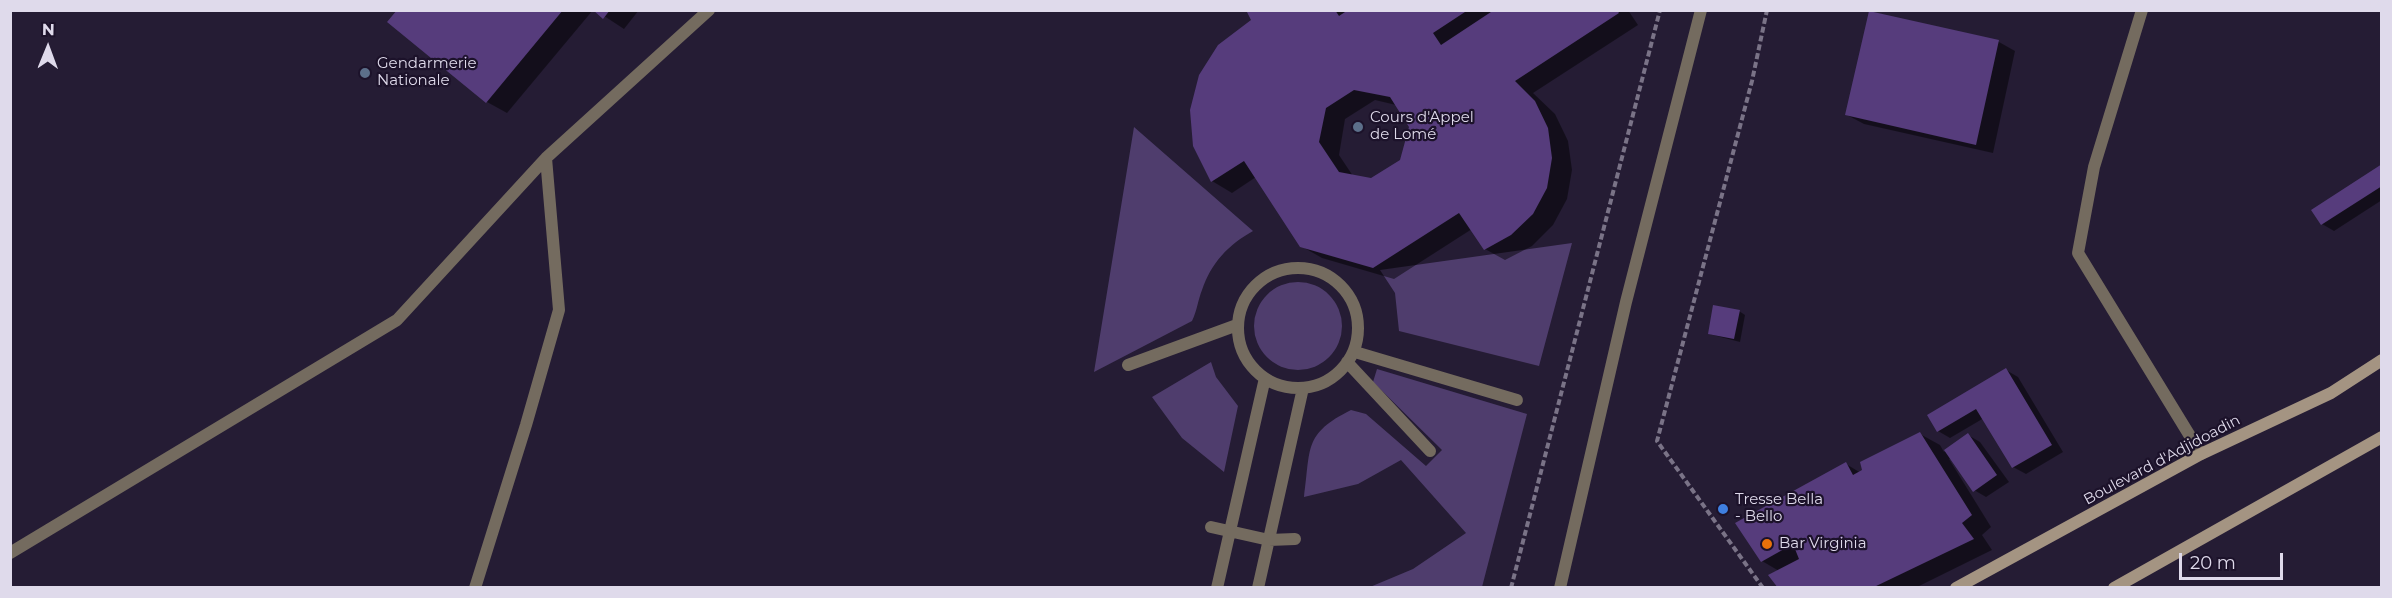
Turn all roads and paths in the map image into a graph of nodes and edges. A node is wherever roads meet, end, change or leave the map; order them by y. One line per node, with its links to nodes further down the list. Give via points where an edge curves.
1 (709, 10): 6 (street)
2 (1660, 10): 25 (path)
3 (1701, 10): 26 (street, via 1626,302)
4 (1767, 10): 27 (path, via 1658,441)
5 (2142, 10): 16 (street, via 2094,167 2078,253)
6 (546, 158): 21 (street, via 397,320); 22 (street, via 559,310)
7 (1237, 325): 8 (street, via 1240,308 1260,280 1292,267 1309,268 1325,274 1350,297 1358,330); 10 (street); 11 (street, via 1238,342 1245,358)
8 (1351, 357): 12 (street, via 1335,375); 13 (street); 15 (street)
9 (2382, 360): 16 (main road, Boulevard d'Adjidoadin, via 2331,393)
10 (1128, 365)
11 (1265, 378): 12 (street); 18 (street)
12 (1302, 393): 20 (street)
13 (1517, 400)
14 (2382, 437): 29 (main road)
15 (1430, 451)
16 (2201, 454): 28 (main road, Boulevard d'Adjidoadin)
17 (1211, 527): 18 (street)
18 (1231, 530): 20 (street); 23 (street)
19 (1295, 539): 20 (street)
20 (1269, 540): 24 (street)
21 (10, 553)
22 (475, 588)
23 (1217, 588)
24 (1258, 588)
25 (1510, 588)
26 (1560, 588)
27 (1763, 588)
28 (1956, 588)
29 (2114, 588)

